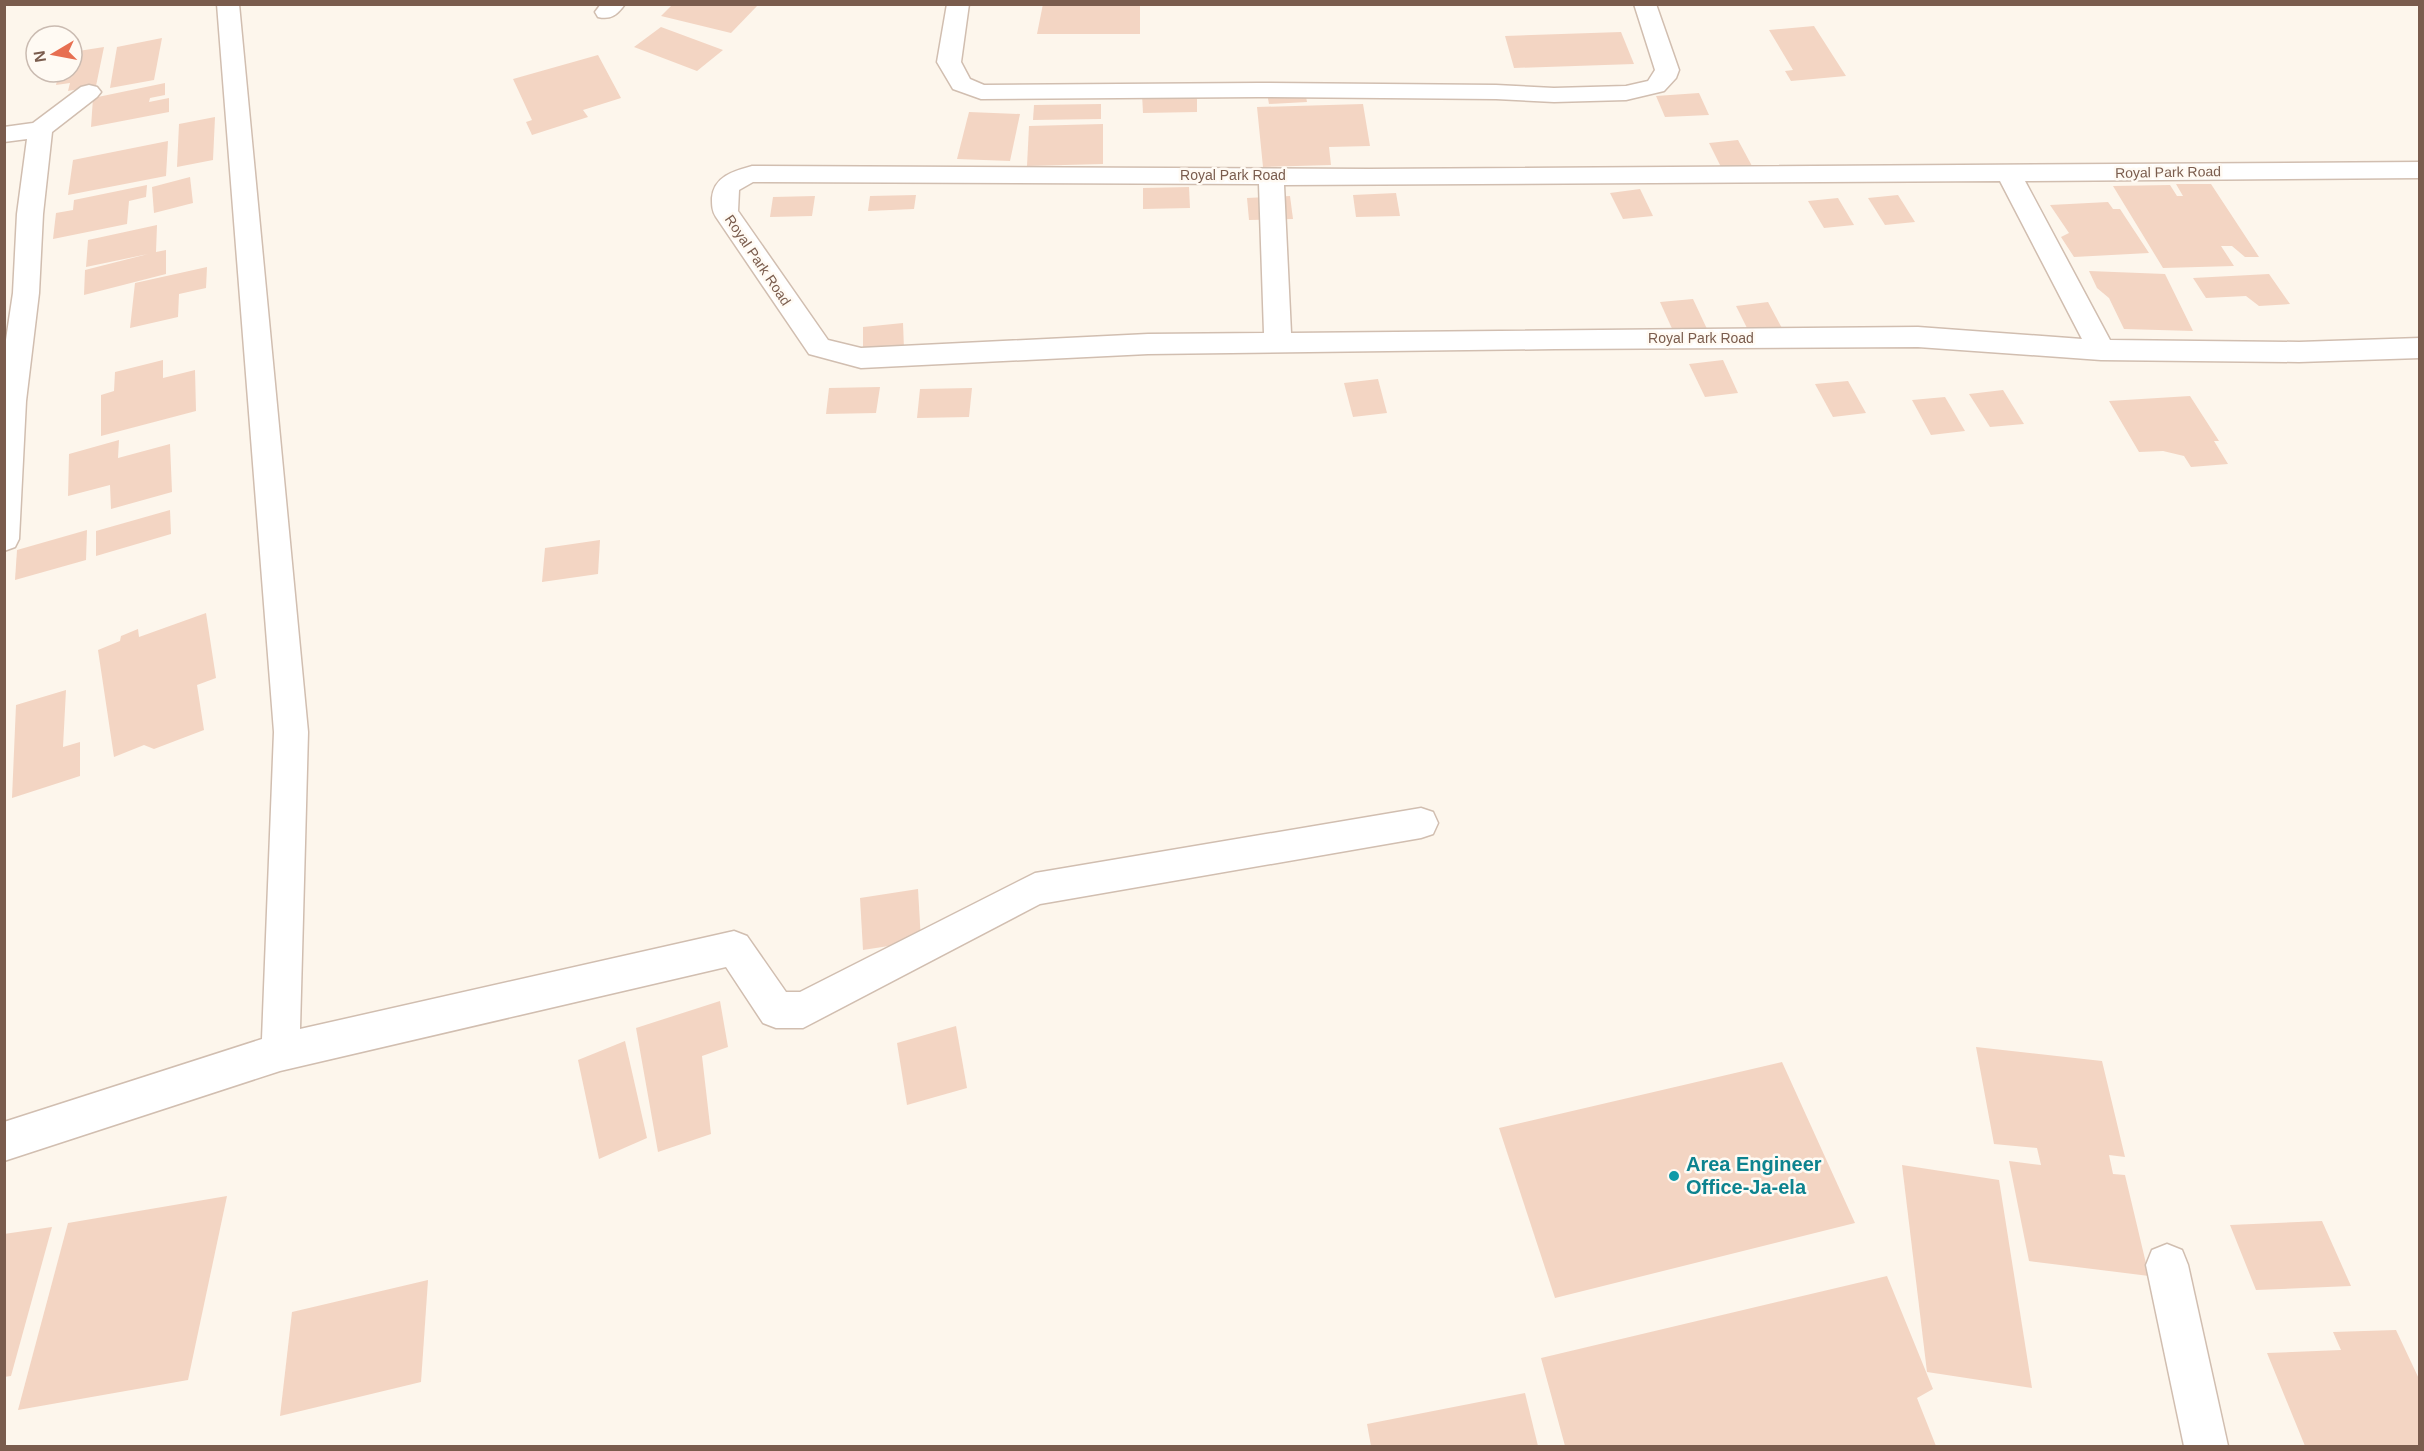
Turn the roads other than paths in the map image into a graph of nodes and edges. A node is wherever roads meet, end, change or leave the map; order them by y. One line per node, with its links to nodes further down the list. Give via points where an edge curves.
1 (228, 4): 15 (street, via 291,732)
2 (958, 4): 3 (street, via 949,62 961,84 981,92 1269,90 1554,95 1626,93 1656,86 1666,70)
3 (1645, 4)
4 (89, 92): 5 (street)
5 (40, 129): 6 (street); 13 (street, via 12,401)
6 (4, 135)
7 (2420, 170): 8 (street, Royal Park Road)
8 (2009, 174): 9 (street, Royal Park Road); 12 (street)
9 (1271, 175): 10 (street); 10 (street, Royal Park Road, via 752,174 733,180 724,193 725,211 808,334 819,346 842,353 861,358 1042,348)
10 (1278, 342): 12 (street, Royal Park Road, via 1918,338)
11 (2420, 348): 12 (street, Royal Park Road, via 2299,352)
12 (2101, 350)
13 (4, 539)
14 (1421, 823): 15 (street, via 1035,889 803,1010 776,1010 734,948)
15 (280, 1052): 16 (street)
16 (4, 1142)
17 (2167, 1265): 18 (street)
18 (2206, 1446)

